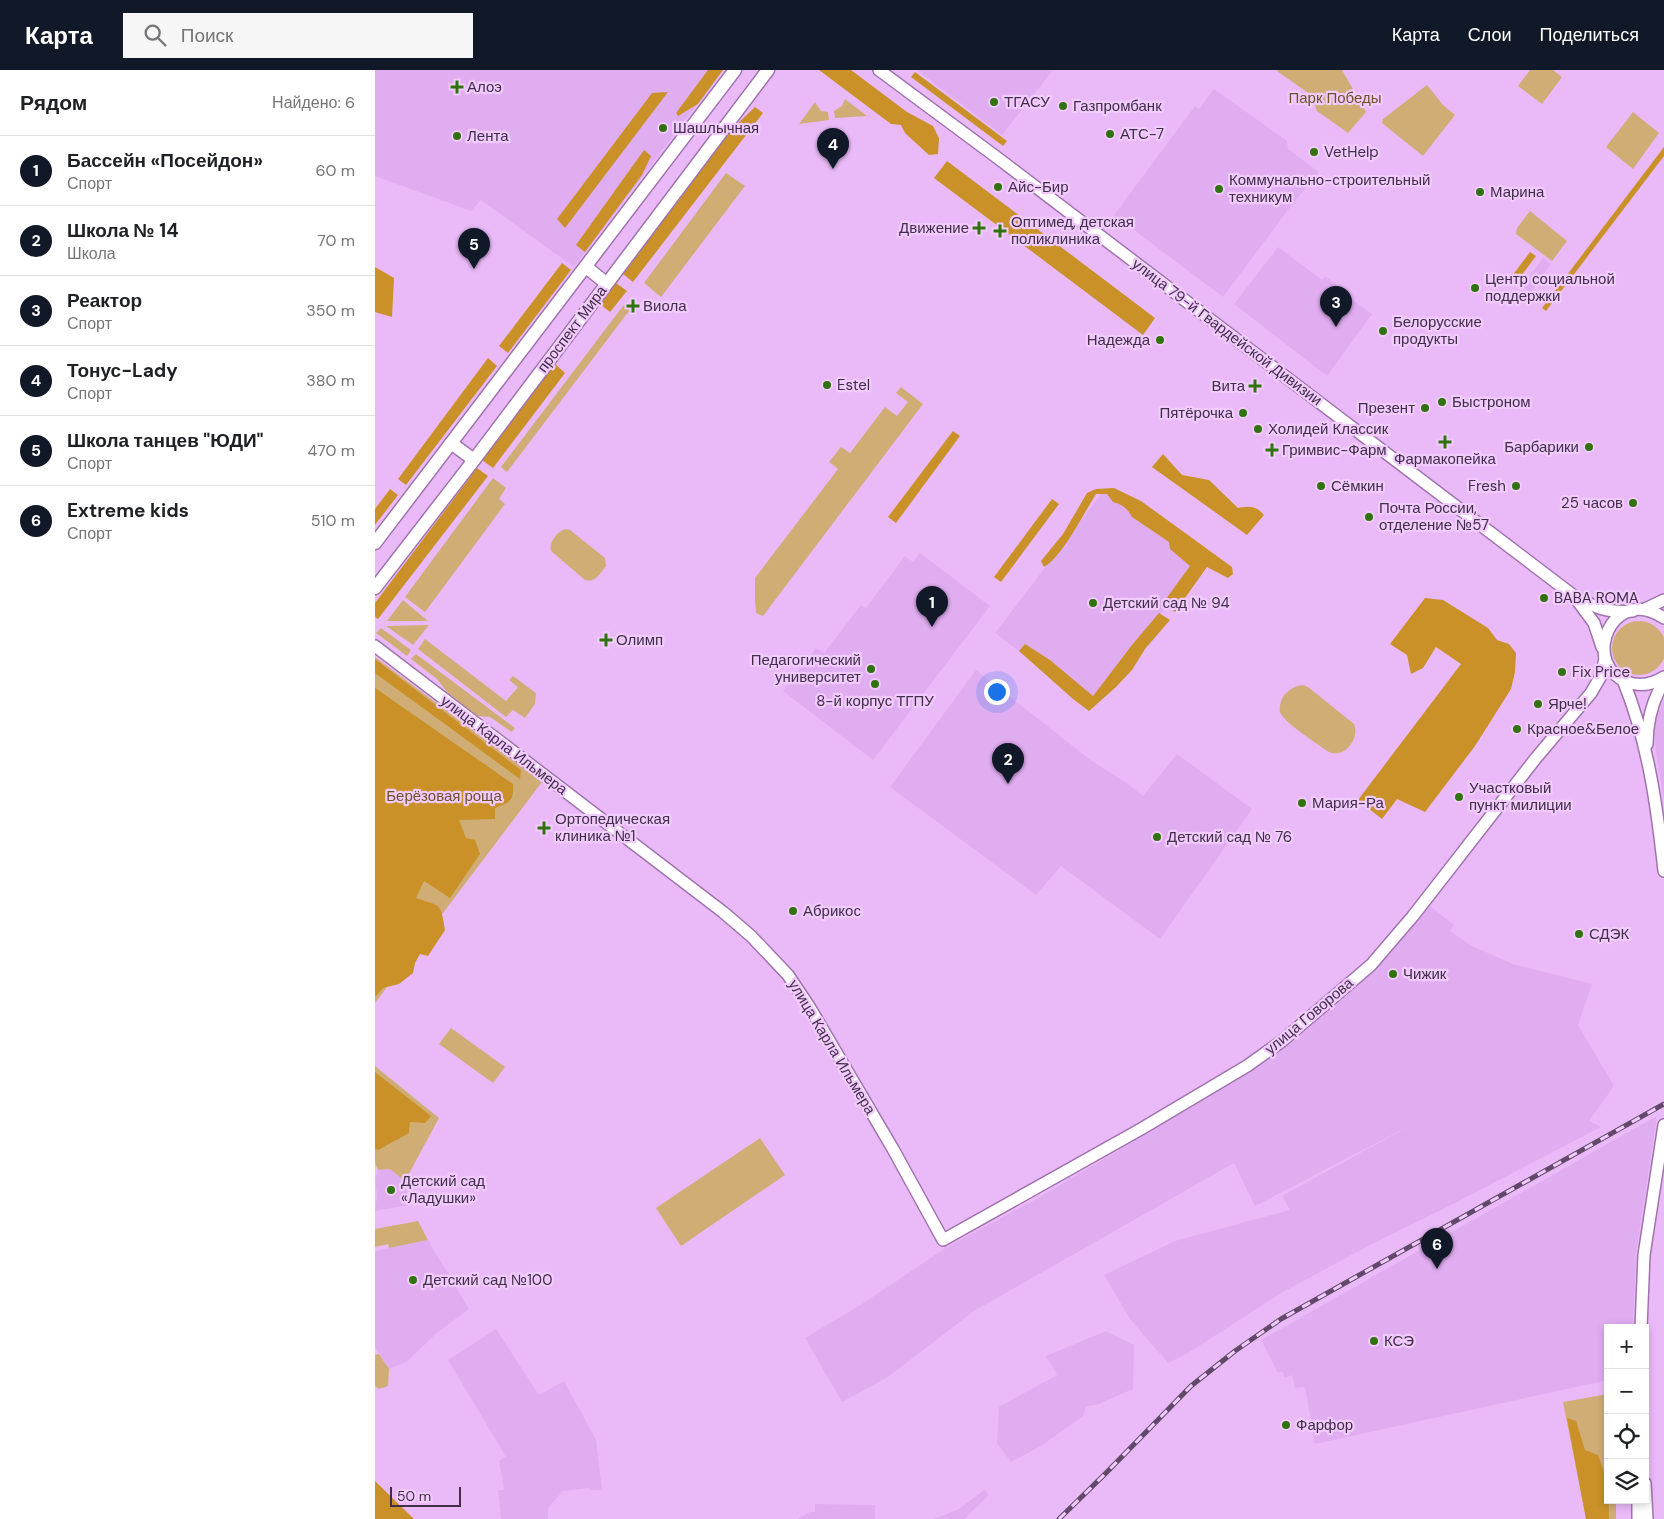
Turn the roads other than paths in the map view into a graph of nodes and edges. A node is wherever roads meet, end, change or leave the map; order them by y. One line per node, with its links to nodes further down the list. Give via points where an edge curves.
1 (735, 70): 4 (main road, проспект Мира)
2 (768, 70): 5 (main road, проспект Мира)
3 (879, 70): 10 (street, улица 79-й Гвардейской Дивизии)
4 (586, 268): 5 (main road); 6 (main road, проспект Мира)
5 (606, 283): 7 (main road, проспект Мира)
6 (451, 443): 7 (main road); 8 (main road, проспект Мира)
7 (474, 460): 9 (main road, проспект Мира)
8 (375, 543)
9 (375, 588)
10 (1574, 596): 13 (street, улица 79-й Гвардейской Дивизии, via 1603,610); 16 (street, улица 79-й Гвардейской Дивизии, via 1591,618)
11 (1664, 600): 12 (street)
12 (1645, 609): 13 (street); 14 (street)
13 (1633, 611): 16 (street, via 1611,624 1604,640)
14 (1664, 618)
15 (375, 646): 24 (street, улица Карла Ильмера, via 723,912 757,942 788,975 810,1008)
16 (1604, 655): 18 (street, улица 79-й Гвардейской Дивизии, via 1615,675); 20 (street, via 1603,674)
17 (1664, 677): 18 (street, via 1639,685)
18 (1623, 680): 20 (street, via 1611,681); 21 (street)
19 (1664, 681): 21 (street, via 1650,714)
20 (1591, 693): 24 (street, улица Говорова, via 1413,916 1376,958 1296,1029 1239,1071)
21 (1647, 758): 22 (street)
22 (1664, 871)
23 (1664, 1125): 25 (street, via 1644,1255)
24 (943, 1240)
25 (1641, 1324)
26 (1638, 1504): 28 (street)
27 (1646, 1504): 29 (street)
28 (1638, 1519)
29 (1647, 1519)

